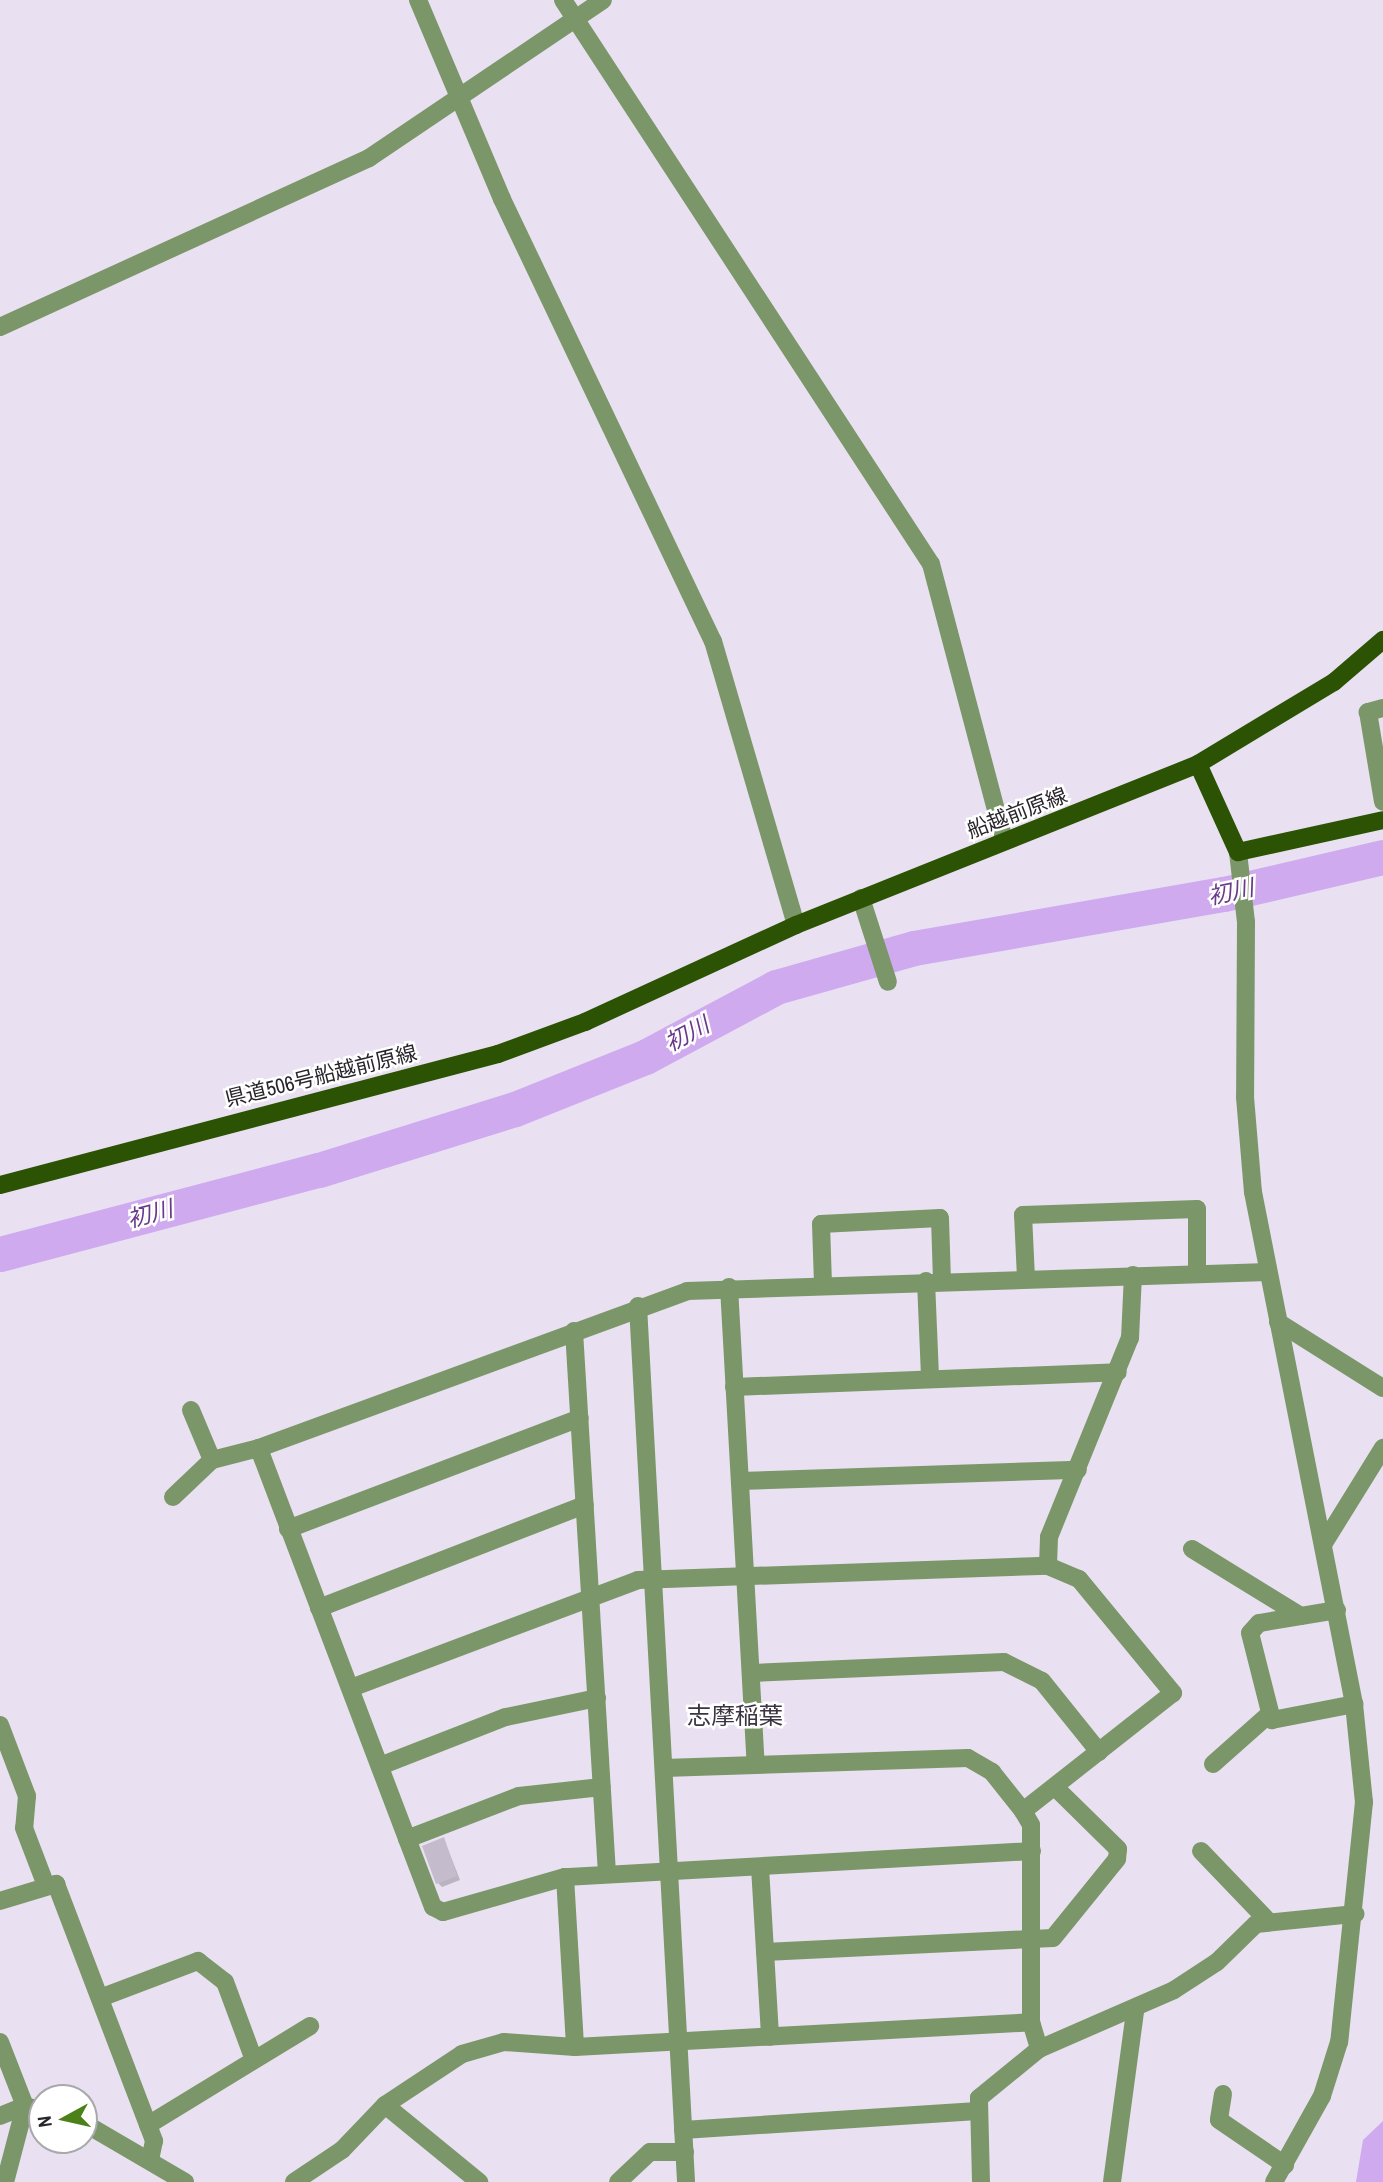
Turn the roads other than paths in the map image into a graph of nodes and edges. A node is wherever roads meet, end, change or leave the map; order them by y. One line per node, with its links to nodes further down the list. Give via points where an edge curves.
1 (418, 0): 5 (street)
2 (563, 0): 4 (street)
3 (603, 0): 4 (street)
4 (576, 19): 5 (street); 12 (street, via 930,564)
5 (464, 97): 6 (street, via 369,159); 15 (street, via 502,199 713,641)
6 (0, 327)
7 (1383, 640): 9 (main road, 船越前原線, via 1334,682)
8 (1383, 708): 10 (street, via 1368,712)
9 (1198, 764): 12 (main road, 船越前原線); 13 (main road)
10 (1383, 802)
11 (1383, 820): 13 (main road)
12 (1004, 841): 14 (main road, 船越前原線)
13 (1238, 852): 19 (street, via 1246,922 1247,1144)
14 (862, 898): 15 (main road, 船越前原線); 16 (street)
15 (796, 925): 17 (main road, 船越前原線)
16 (888, 982)
17 (648, 994): 18 (main road, 県道506号船越前原線, via 498,1054)
18 (0, 1185)
19 (1268, 1272): 20 (street); 27 (street)
20 (1197, 1273): 21 (street); 22 (street, via 1198,1209 1023,1215)
21 (1133, 1275): 22 (street); 29 (street, via 1129,1338)
22 (1026, 1278): 23 (street)
23 (934, 1281): 24 (street); 24 (street, via 940,1218 821,1224); 30 (street)
24 (823, 1284): 25 (street)
25 (729, 1287): 26 (street, via 687,1291); 31 (street)
26 (638, 1306): 28 (street); 47 (street)
27 (1278, 1322): 32 (street); 43 (street)
28 (574, 1331): 34 (street); 35 (street)
29 (1118, 1372): 30 (street); 38 (street)
30 (930, 1378): 31 (street)
31 (734, 1387): 39 (street)
32 (1383, 1388)
33 (193, 1415): 37 (street)
34 (580, 1419): 41 (street); 42 (street)
35 (259, 1448): 37 (street); 42 (street)
36 (1383, 1448): 43 (street)
37 (212, 1460): 40 (street)
38 (1077, 1470): 39 (street); 45 (street, via 1049,1537)
39 (740, 1481): 46 (street)
40 (173, 1497)
41 (585, 1505): 48 (street); 49 (street)
42 (288, 1529): 49 (street)
43 (1324, 1543): 50 (street)
44 (1192, 1549): 51 (street)
45 (1048, 1566): 46 (street); 58 (street, via 1095,1591 1173,1693)
46 (745, 1577): 47 (street); 52 (street)
47 (653, 1579): 48 (street); 62 (street)
48 (590, 1596): 53 (street); 54 (street)
49 (319, 1608): 53 (street)
50 (1337, 1610): 51 (street); 55 (street)
51 (1301, 1616): 56 (street, via 1259,1623 1250,1633)
52 (751, 1673): 58 (street, via 1004,1662 1042,1681); 59 (street)
53 (351, 1688): 61 (street)
54 (597, 1698): 61 (street, via 506,1717); 63 (street)
55 (1354, 1704): 56 (street); 75 (street, via 1364,1802)
56 (1267, 1716): 60 (street)
57 (0, 1725): 73 (street, via 27,1796 24,1829)
58 (1099, 1752): 64 (street)
59 (756, 1763): 62 (street); 65 (street, via 968,1758 992,1772)
60 (1213, 1764)
61 (380, 1766): 66 (street)
62 (663, 1768): 70 (street)
63 (602, 1787): 66 (street, via 519,1796); 71 (street)
64 (1055, 1787): 65 (street); 77 (street, via 1118,1849 1117,1859 1053,1938)
65 (1023, 1811): 67 (street)
66 (407, 1839): 72 (street, via 433,1907 443,1912)
67 (1032, 1851): 69 (street); 77 (street)
68 (1201, 1851): 76 (street)
69 (760, 1867): 70 (street); 78 (street)
70 (669, 1872): 71 (street); 85 (street)
71 (607, 1874): 72 (street)
72 (565, 1877): 86 (street)
73 (45, 1883): 74 (street); 79 (street, via 56,1884)
74 (0, 1901)
75 (1355, 1914): 76 (street); 101 (street, via 1339,2042 1322,2096)
76 (1269, 1922): 80 (street, via 1256,1924 1217,1962)
77 (1032, 1936): 78 (street); 81 (street)
78 (765, 1952): 83 (street)
79 (100, 1998): 88 (street, via 198,1961 225,1982); 96 (street)
80 (1135, 2011): 87 (street); 109 (street)
81 (1031, 2022): 83 (street); 87 (street)
82 (310, 2026): 88 (street)
83 (770, 2037): 85 (street)
84 (0, 2042): 90 (street)
85 (679, 2042): 86 (street); 97 (street)
86 (575, 2046): 91 (street, via 504,2042 462,2054)
87 (1039, 2049): 93 (street, via 986,2089)
88 (254, 2060): 96 (street)
89 (1223, 2094): 101 (street, via 1219,2120)
90 (28, 2099)
91 (385, 2105): 104 (street, via 342,2150); 105 (street)
92 (28, 2110): 94 (street)
93 (977, 2111): 97 (street); 108 (street)
94 (0, 2116)
95 (28, 2122): 102 (street)
96 (148, 2125): 100 (street, via 154,2141)
97 (683, 2130): 99 (street)
98 (98, 2131): 100 (street)
99 (685, 2152): 106 (street, via 650,2152); 107 (street)
100 (150, 2160): 103 (street)
101 (1285, 2165): 110 (street)
102 (5, 2182)
103 (185, 2182)
104 (293, 2182)
105 (479, 2182)
106 (618, 2182)
107 (686, 2182)
108 (981, 2182)
109 (1112, 2182)
110 (1274, 2182)

